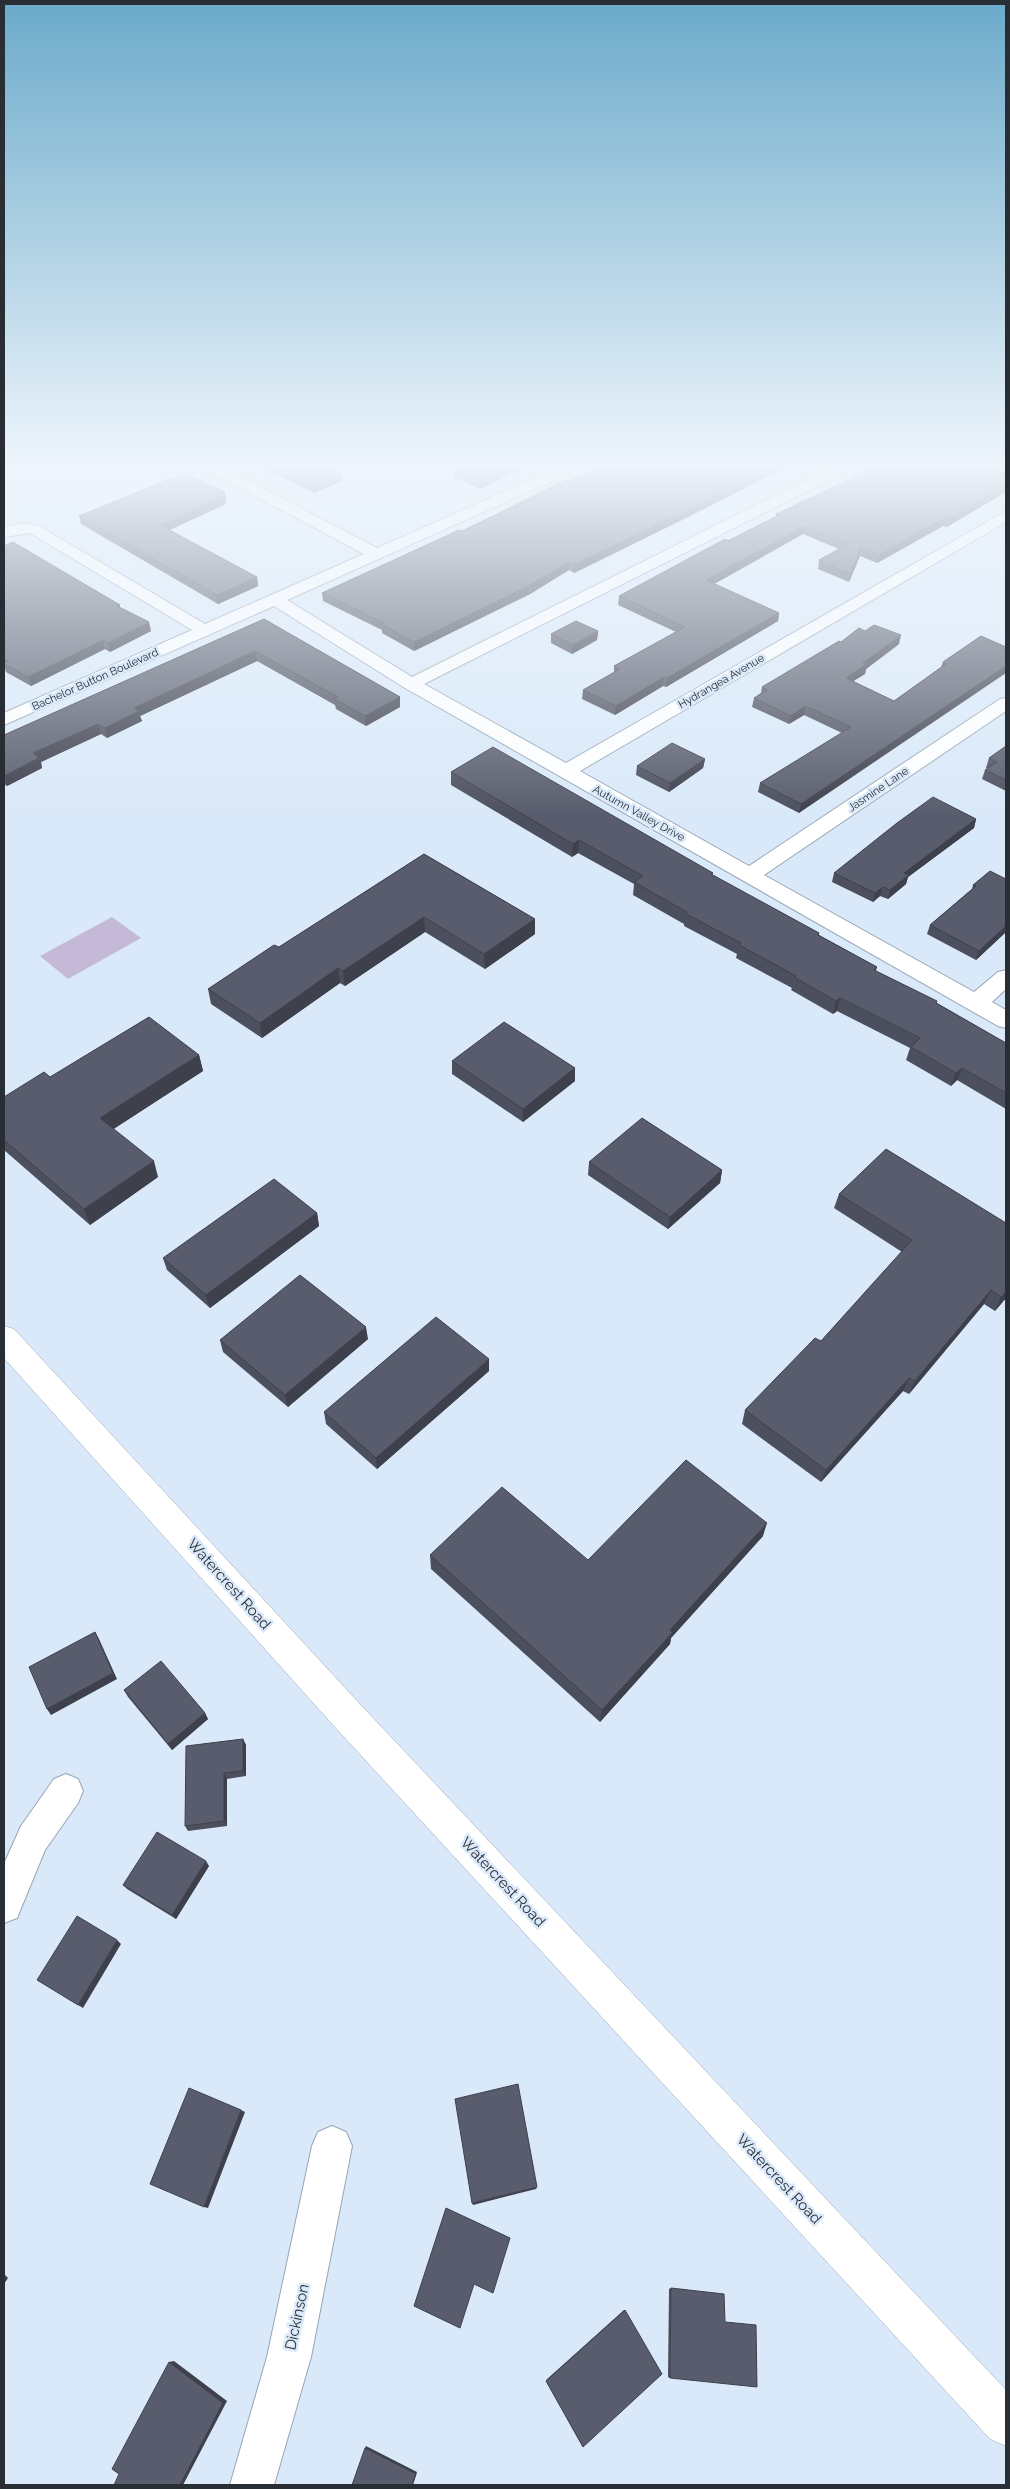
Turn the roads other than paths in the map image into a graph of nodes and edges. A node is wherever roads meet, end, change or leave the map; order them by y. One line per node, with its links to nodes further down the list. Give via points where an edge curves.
1 (126, 584): 6 (street)
2 (312, 584): 5 (street, Bachelor Button Boulevard)
3 (610, 584): 7 (street)
4 (889, 584): 10 (street, Hydrangea Avenue)
5 (276, 600): 6 (street, Bachelor Button Boulevard); 7 (street, Autumn Valley Drive)
6 (205, 631): 9 (street, Bachelor Button Boulevard)
7 (410, 684): 10 (street, Autumn Valley Drive)
8 (1006, 703): 11 (street, Jasmine Lane)
9 (6, 717)
10 (566, 772): 11 (street, Autumn Valley Drive)
11 (750, 875): 13 (street, Autumn Valley Drive)
12 (1006, 977): 13 (street)
13 (976, 1003): 14 (street, Autumn Valley Drive)
14 (1006, 1020)
15 (4, 1338): 19 (street, Watercrest Road, via 346,1714)
16 (66, 1791): 17 (street, via 33,1838)
17 (4, 1905)
18 (332, 2146): 20 (street, Dickinson, via 289,2357)
19 (1006, 2423)
20 (252, 2485)

